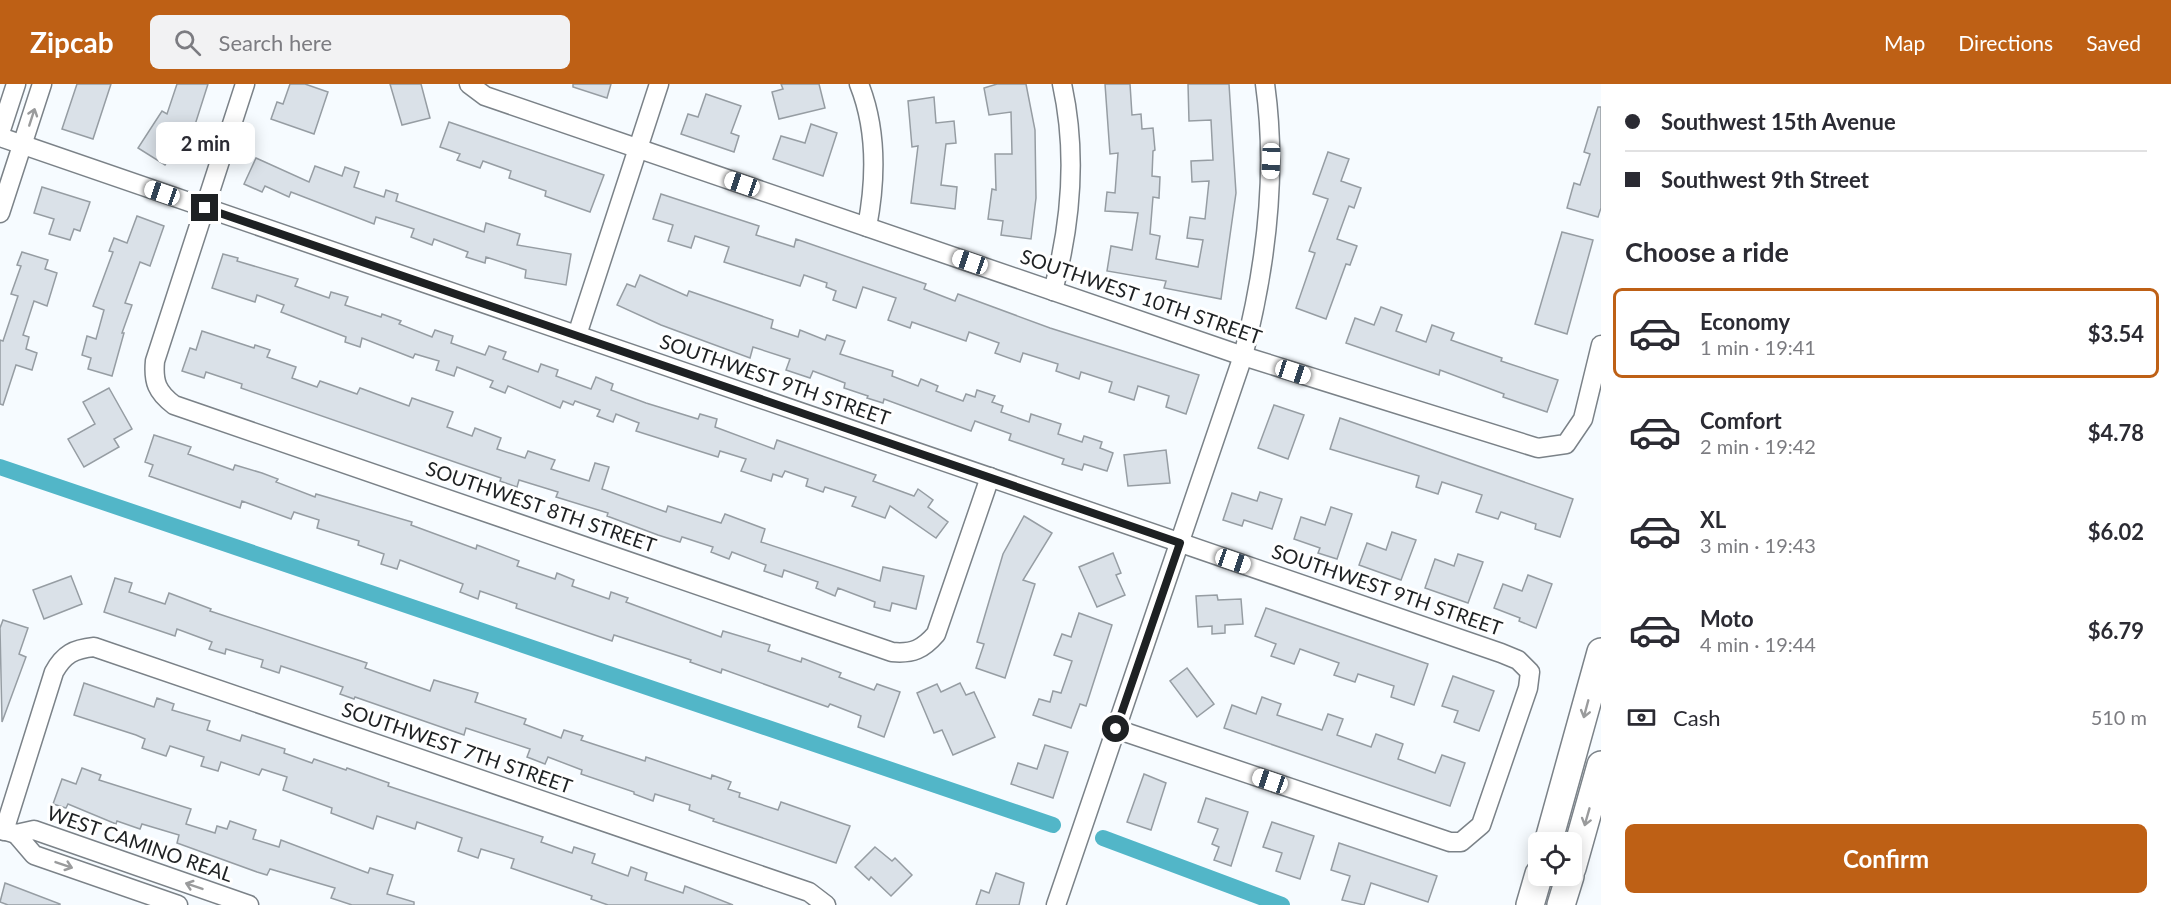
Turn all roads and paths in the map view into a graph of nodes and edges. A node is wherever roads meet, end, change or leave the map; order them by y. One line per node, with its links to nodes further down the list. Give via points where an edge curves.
1 (16, 84): 9 (street)
2 (42, 84): 10 (street, one-way to 2)
3 (245, 84): 12 (street)
4 (469, 84): 11 (street, SOUTHWEST 10TH STREET, via 485,96)
5 (659, 84): 11 (street)
6 (859, 84): 14 (street, via 873,150)
7 (1062, 84): 15 (street, via 1070,139 1070,185 1066,231)
8 (1265, 84): 18 (street, via 1271,161 1269,217 1256,308)
9 (0, 135): 10 (street, SOUTHWEST 9TH STREET)
10 (23, 145): 12 (street, SOUTHWEST 9TH STREET); 13 (street)
11 (638, 148): 14 (street, SOUTHWEST 10TH STREET); 16 (street)
12 (205, 208): 16 (street, SOUTHWEST 9TH STREET); 19 (street, SOUTHWEST 8TH STREET, via 155,361 153,378 160,394 174,405 892,652 909,653 925,647 936,634)
13 (0, 213)
14 (867, 227): 15 (street, SOUTHWEST 10TH STREET)
15 (1053, 291): 18 (street, SOUTHWEST 10TH STREET)
16 (577, 336): 19 (street, SOUTHWEST 9TH STREET)
17 (1601, 345): 18 (street, SOUTHWEST 10TH STREET, via 1583,419 1566,444 1538,448)
18 (1243, 356): 20 (street)
19 (990, 477): 20 (street, SOUTHWEST 9TH STREET)
20 (1180, 543): 22 (street); 22 (street, SOUTHWEST 9TH STREET, via 1518,660 1530,672 1528,688 1481,825 1461,842 1450,842)
21 (1601, 652): 25 (highway, one-way to 25)
22 (1116, 729): 32 (street)
23 (1601, 765): 26 (highway, one-way to 26)
24 (7, 831): 29 (street, WEST CAMINO REAL, one-way to 29, via 34,855); 30 (street, WEST CAMINO REAL, one-way to 24, via 34,830); 31 (street, SOUTHWEST 7TH STREET, via 54,672 62,658 77,649 94,647 809,892)
25 (1551, 832)
26 (1582, 832)
27 (1536, 886): 33 (highway)
28 (1567, 886): 34 (highway)
29 (178, 905)
30 (249, 905)
31 (826, 905)
32 (1056, 905)
33 (1530, 905)
34 (1561, 905)

